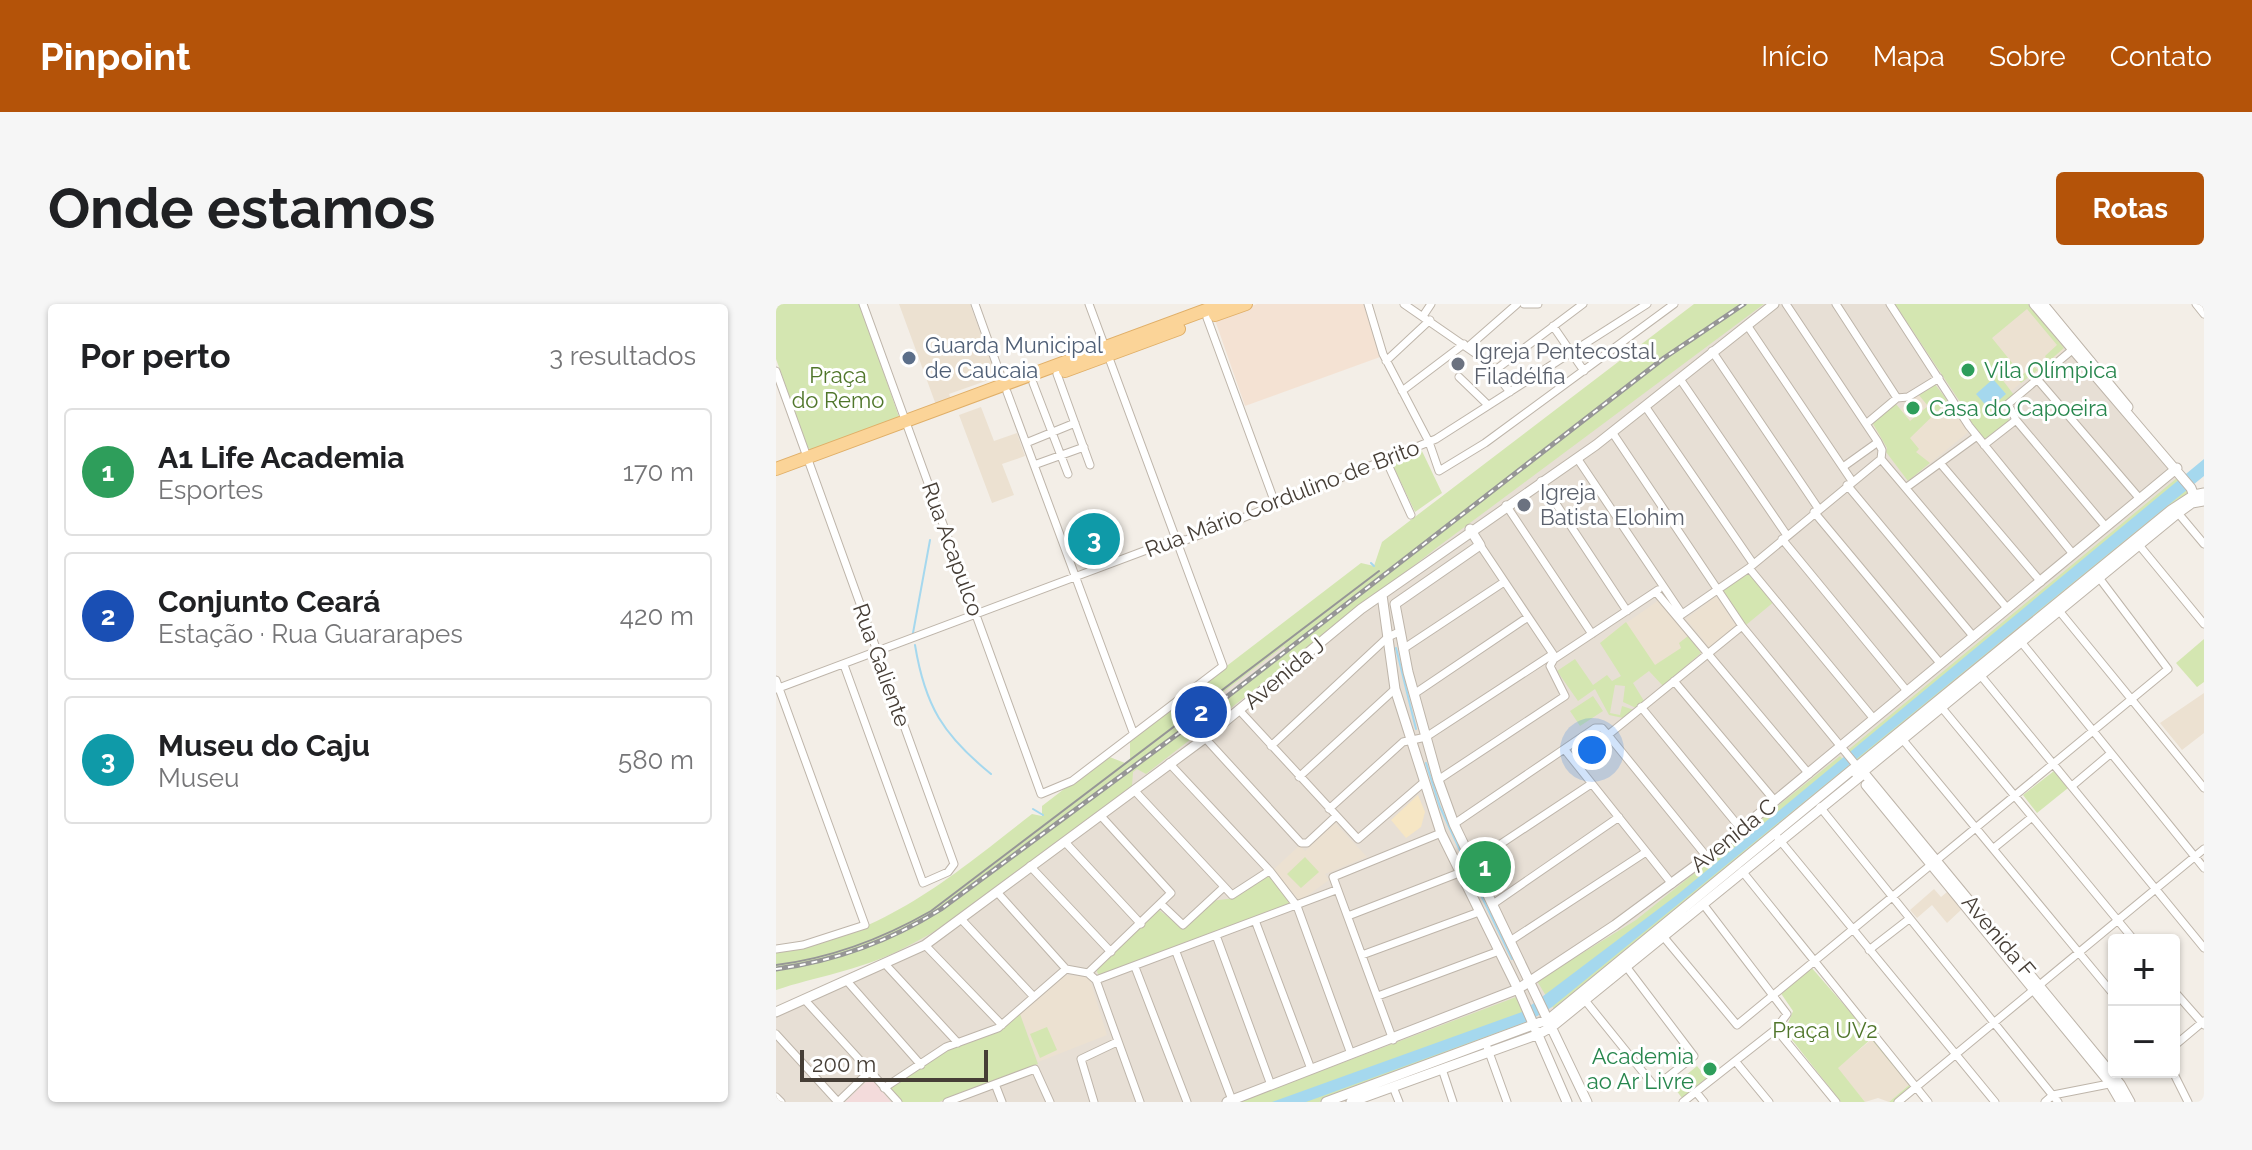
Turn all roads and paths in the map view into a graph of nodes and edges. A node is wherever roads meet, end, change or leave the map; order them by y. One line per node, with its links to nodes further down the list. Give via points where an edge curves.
1 (863, 304): 52 (street, Rua Acapulco)
2 (975, 304): 43 (street)
3 (1089, 304): 30 (street)
4 (1222, 304): 22 (main road)
5 (1246, 304): 22 (main road)
6 (1368, 304): 32 (street)
7 (1404, 304): 24 (street)
8 (1431, 304): 24 (street)
9 (1517, 304): 27 (street)
10 (1524, 304): 11 (street)
11 (1538, 304)
12 (1583, 304): 26 (street)
13 (1647, 304): 31 (street, Rua Mário Cordulino de Brito)
14 (1674, 304): 35 (street)
15 (1774, 304): 25 (street, Avenida J)
16 (1786, 304): 51 (street)
17 (1836, 304): 46 (street)
18 (1890, 304): 38 (street)
19 (2034, 304): 28 (street)
20 (2043, 304): 41 (street)
21 (2196, 304): 23 (street)
22 (1204, 311): 30 (main road); 78 (street)
23 (2204, 314)
24 (1427, 318): 27 (street); 32 (street)
25 (1747, 325): 29 (street, Avenida J); 69 (street)
26 (1553, 326): 31 (street); 34 (street)
27 (1466, 345): 34 (street); 44 (street)
28 (2072, 350): 40 (street); 41 (street)
29 (1712, 351): 39 (street, Avenida J); 80 (street)
30 (1106, 352): 36 (main road); 43 (main road); 86 (street)
31 (1572, 352): 35 (street); 45 (street, Rua Mário Cordulino de Brito)
32 (1386, 361): 44 (street)
33 (776, 371): 65 (street, Rua Galiente)
34 (1494, 371): 45 (street)
35 (1584, 371): 56 (street, via 1439,471)
36 (1057, 374): 42 (main road); 50 (street)
37 (1459, 377): 47 (street)
38 (1939, 378): 46 (street); 55 (street)
39 (1680, 379): 48 (street, Avenida J); 85 (street)
40 (2037, 379): 49 (street, via 2008,404); 77 (street)
41 (2104, 382): 71 (street)
42 (1033, 383): 43 (main road); 53 (street)
43 (1006, 389): 52 (main road); 58 (street)
44 (1402, 391): 56 (street)
45 (1510, 392): 47 (street, Rua Mário Cordulino de Brito)
46 (1897, 398): 51 (street)
47 (1488, 405): 56 (street, Rua Mário Cordulino de Brito)
48 (1645, 406): 54 (street, Avenida J); 91 (street)
49 (2016, 420): 59 (street); 83 (street)
50 (1075, 423): 53 (street); 60 (street)
51 (1866, 424): 57 (street)
52 (907, 425): 65 (main road); 102 (street, Rua Acapulco)
53 (1052, 432): 58 (street); 61 (street)
54 (1612, 432): 62 (street, Avenida J); 97 (street)
55 (1977, 436): 59 (street); 66 (street)
56 (1429, 442): 64 (street, Rua Mário Cordulino de Brito)
57 (1878, 442): 63 (street); 69 (street)
58 (1026, 443): 67 (street)
59 (1984, 445): 90 (street)
60 (1084, 447): 61 (street); 68 (street)
61 (1061, 455): 67 (street); 72 (street)
62 (1577, 458): 73 (street, Avenida J); 96 (street)
63 (1881, 459): 74 (street); 75 (street)
64 (1386, 460): 78 (street, Rua Mário Cordulino de Brito); 82 (street)
65 (809, 461): 70 (main road); 113 (street, Rua Galiente)
66 (1940, 463): 75 (street); 95 (street)
67 (1034, 465): 92 (street)
68 (1090, 465)
69 (1843, 467): 74 (street)
70 (776, 469)
71 (2177, 471): 76 (street); 77 (street, Avenida C)
72 (1068, 474)
73 (1541, 481): 79 (street, Avenida J); 101 (street)
74 (1850, 483): 80 (street); 109 (street)
75 (1907, 487): 99 (street)
76 (2198, 496): 81 (street, Avenida C); 100 (street, Avenida C)
77 (2140, 499): 83 (street, Avenida C)
78 (1275, 503): 86 (street, Rua Mário Cordulino de Brito, via 1199,535)
79 (1506, 505): 84 (street, Avenida J); 108 (street)
80 (1816, 510): 85 (street); 116 (street)
81 (2178, 513): 87 (street); 89 (street, Avenida C)
82 (1411, 515)
83 (2106, 527): 90 (street, Avenida C)
84 (1470, 529): 88 (street); 98 (street, Avenida J)
85 (1784, 537): 91 (street); 122 (street)
86 (1176, 539): 92 (street, Rua Mário Cordulino de Brito); 129 (street, via 1223,666)
87 (2204, 544)
88 (1480, 545): 94 (street); 107 (street, via 1397,601)
89 (2139, 545): 93 (street, Avenida C); 105 (street)
90 (2073, 554): 95 (street, Avenida C)
91 (1750, 565): 97 (street); 128 (street)
92 (1076, 577): 102 (street, Rua Mário Cordulino de Brito); 129 (street)
93 (2100, 579): 100 (street, Avenida C); 124 (street, via 2168,669)
94 (1504, 582): 104 (street); 112 (street)
95 (2041, 582): 99 (street, Avenida C)
96 (1659, 589): 101 (street); 103 (street)
97 (1717, 589): 103 (street); 106 (street)
98 (1382, 595): 110 (street); 127 (street, Avenida J)
99 (2007, 608): 109 (street, Avenida C)
100 (2057, 609): 111 (street, Avenida C); 118 (street, Avenida C); 124 (street)
101 (1627, 611): 108 (street)
102 (977, 614): 113 (street, Rua Mário Cordulino de Brito); 129 (street, Rua Acapulco, via 1041,794 1072,781)
103 (1680, 616): 114 (street)
104 (1528, 617): 115 (street); 123 (street)
105 (2204, 624)
106 (1742, 626): 114 (street); 137 (street)
107 (1399, 632): 110 (street); 112 (street)
108 (1592, 634): 115 (street)
109 (1973, 636): 116 (street, Avenida C)
110 (1388, 637): 121 (street); 136 (street)
111 (2022, 643): 118 (street, Avenida C); 130 (street)
112 (1403, 649): 123 (street)
113 (877, 652): 117 (street, Rua Mário Cordulino de Brito); 117 (street, Rua Galiente, via 954,864 923,883)
114 (1708, 652): 119 (street); 143 (street)
115 (1554, 656): 132 (street); 145 (street, via 1550,666 1564,698)
116 (1940, 663): 122 (street, Avenida C)
117 (844, 665): 120 (street, Rua Mário Cordulino de Brito)
118 (1979, 673): 126 (street, Avenida C); 141 (street); 142 (street, Avenida C)
119 (1674, 681): 125 (street); 152 (street)
120 (777, 686): 203 (street, via 865,925)
121 (1395, 689): 134 (street); 144 (street)
122 (1907, 691): 128 (street, Avenida C)
123 (1414, 694): 132 (street)
124 (2132, 699): 130 (street); 149 (street)
125 (1641, 707): 131 (street); 161 (street)
126 (1942, 708): 135 (street, Avenida C); 151 (street)
127 (1240, 711): 133 (street, Avenida J); 136 (street)
128 (1874, 719): 137 (street, Avenida C)
129 (1133, 732)
130 (2091, 732): 139 (street); 141 (street)
131 (1608, 735): 138 (street, via 1595,728); 168 (street)
132 (1426, 737): 134 (street); 145 (street)
133 (1205, 738): 140 (street, Avenida J); 156 (street, via 1301,843)
134 (1409, 738): 146 (street); 154 (street)
135 (1903, 740): 142 (street, Avenida C); 160 (street)
136 (1271, 746): 144 (street)
137 (1843, 749): 142 (street); 143 (street, Avenida C)
138 (1565, 750): 147 (street); 159 (street)
139 (2110, 754): 148 (street); 169 (street)
140 (1169, 763): 150 (street, Avenida J); 174 (street)
141 (2052, 763): 148 (street); 151 (street)
142 (1858, 770): 153 (street, Avenida C); 163 (street, Avenida C); 171 (street, Avenida F)
143 (1809, 774): 152 (street, Avenida C)
144 (1299, 777): 154 (street)
145 (1438, 780): 159 (street)
146 (1423, 783): 156 (street, via 1361,837); 162 (street)
147 (1591, 784): 157 (street); 170 (street)
148 (2072, 786): 181 (street)
149 (2204, 788)
150 (1134, 790): 155 (street, Avenida J); 180 (street)
151 (2016, 797): 158 (street); 160 (street)
152 (1775, 801): 161 (street, Avenida C)
153 (1820, 807): 163 (street, Avenida C); 184 (street)
154 (1329, 809): 156 (street)
155 (1101, 816): 164 (street, Avenida J); 187 (street, via 1170,891)
156 (1336, 816)
157 (1619, 817): 167 (street); 185 (street)
158 (2032, 817): 165 (street); 193 (street)
159 (1454, 824): 170 (street)
160 (1977, 827): 165 (street); 171 (street)
161 (1741, 829): 168 (street, Avenida C)
162 (1441, 833): 176 (street); 182 (street, via 1336,874)
163 (1777, 836): 175 (street, Avenida C); 196 (street); 197 (street, Avenida C)
164 (1065, 842): 172 (street, Avenida J); 195 (street)
165 (1994, 848): 208 (street)
166 (2204, 849): 169 (street)
167 (1646, 852): 178 (street); 200 (street)
168 (1707, 857): 178 (street, Avenida C)
169 (2195, 857): 173 (street); 181 (street)
170 (1472, 863): 177 (street)
171 (1934, 863): 184 (street); 219 (street, Avenida F)
172 (1030, 866): 183 (street, Avenida J); 206 (street)
173 (2204, 868)
174 (1269, 871): 180 (street, via 1236,894); 188 (street)
175 (1742, 871): 186 (street, Avenida C); 210 (street)
176 (1459, 873): 179 (street); 190 (street)
177 (1481, 880): 179 (street); 185 (street)
178 (1672, 884): 217 (street, Avenida C)
179 (1466, 885): 189 (street)
180 (1224, 887): 187 (street, via 1183,925)
181 (2155, 888): 193 (street); 202 (street)
182 (1336, 890): 188 (street); 190 (street)
183 (997, 892): 191 (street, Avenida J); 214 (street)
184 (1892, 897): 192 (street); 196 (street)
185 (1493, 904): 200 (street)
186 (1703, 904): 197 (street, Avenida C); 222 (street)
187 (1162, 905): 195 (street)
188 (1297, 906): 194 (street); 242 (street)
189 (1479, 912): 205 (street); 209 (street)
190 (1348, 916): 209 (street)
191 (961, 919): 201 (street, Avenida J); 224 (street)
192 (1909, 919): 204 (street); 229 (street)
193 (2119, 919): 198 (street); 208 (street)
194 (1256, 923): 199 (street); 245 (street)
195 (1141, 924): 206 (street)
196 (1851, 928): 204 (street); 210 (street)
197 (1661, 934): 211 (street, Avenida C); 222 (street, via 1737,1025)
198 (2130, 934)
199 (1217, 938): 207 (street); 252 (street)
200 (1510, 941): 217 (street)
201 (925, 945): 212 (street, Avenida J); 232 (street)
202 (2204, 948)
203 (776, 949)
204 (1869, 950): 241 (street)
205 (1499, 951): 221 (street); 223 (street)
206 (1111, 952): 215 (street)
207 (1176, 952): 213 (street); 260 (street)
208 (2079, 953): 219 (street); 220 (street)
209 (1362, 955): 223 (street)
210 (1815, 961): 222 (street); 254 (street)
211 (1623, 964): 225 (street, Avenida C); 225 (street, via 1694,1056 1655,1087)
212 (886, 965): 218 (street, Avenida J); 239 (street)
213 (1135, 967): 216 (street); 268 (street)
214 (1066, 969): 215 (street); 224 (street)
215 (1088, 973): 216 (street)
216 (1096, 980): 238 (street)
217 (1529, 980): 221 (street, Avenida C); 230 (street)
218 (847, 981): 227 (street, Avenida J); 244 (street)
219 (2036, 987): 229 (street); 251 (street, Avenida F)
220 (2108, 988)
221 (1518, 989): 233 (street); 236 (street, Avenida C)
222 (1773, 994): 234 (street, via 1787,1014)
223 (1378, 996): 236 (street)
224 (1034, 997): 232 (street)
225 (1582, 997): 230 (street, Avenida C)
226 (2180, 998): 231 (street)
227 (804, 999): 228 (street, Avenida J); 247 (street)
228 (776, 1012)
229 (1994, 1022): 241 (street); 258 (street)
230 (1551, 1023): 233 (street, Avenida C); 275 (street)
231 (2203, 1023): 237 (street)
232 (1002, 1025): 239 (street)
233 (1536, 1027): 240 (street, Avenida C); 274 (street)
234 (1776, 1029): 243 (street); 279 (street)
235 (776, 1034): 262 (street)
236 (1393, 1040): 242 (street, Avenida C)
237 (2180, 1041)
238 (1117, 1042): 266 (street, via 1081,1059); 267 (street)
239 (958, 1043): 244 (street)
240 (1488, 1048): 246 (street, Avenida C); 248 (street, Avenida C); 273 (street)
241 (1955, 1052): 254 (street); 282 (street)
242 (1351, 1054): 245 (street, Avenida C)
243 (1736, 1062): 256 (street); 278 (street)
244 (921, 1065): 255 (street)
245 (1311, 1069): 252 (street, Avenida C)
246 (1442, 1069): 248 (street, Avenida C); 272 (street)
247 (869, 1072): 255 (street); 262 (street)
248 (1417, 1074): 253 (street, Avenida C); 269 (street, Avenida C)
249 (2176, 1078): 286 (street)
250 (995, 1084): 259 (street); 264 (street); 265 (street, via 1038,1071)
251 (2115, 1084): 258 (street); 284 (street, Avenida F); 285 (street, Avenida F)
252 (1271, 1085): 260 (street, Avenida C)
253 (1393, 1087): 270 (street, Avenida C); 271 (street)
254 (1916, 1087): 280 (street); 281 (street)
255 (884, 1088): 263 (street)
256 (1696, 1092): 276 (street); 277 (street)
257 (776, 1097): 261 (street)
258 (2056, 1099): 283 (street)
259 (953, 1101)
260 (1230, 1101)
261 (781, 1102)
262 (838, 1102)
263 (898, 1102)
264 (1002, 1102)
265 (1050, 1102)
266 (1094, 1102)
267 (1140, 1102)
268 (1187, 1102)
269 (1326, 1102)
270 (1351, 1102)
271 (1399, 1102)
272 (1453, 1102)
273 (1507, 1102)
274 (1567, 1102)
275 (1587, 1102)
276 (1683, 1102)
277 (1704, 1102)
278 (1769, 1102)
279 (1836, 1102)
280 (1898, 1102)
281 (1928, 1102)
282 (1995, 1102)
283 (2045, 1102)
284 (2121, 1102)
285 (2130, 1102)
286 (2188, 1102)

